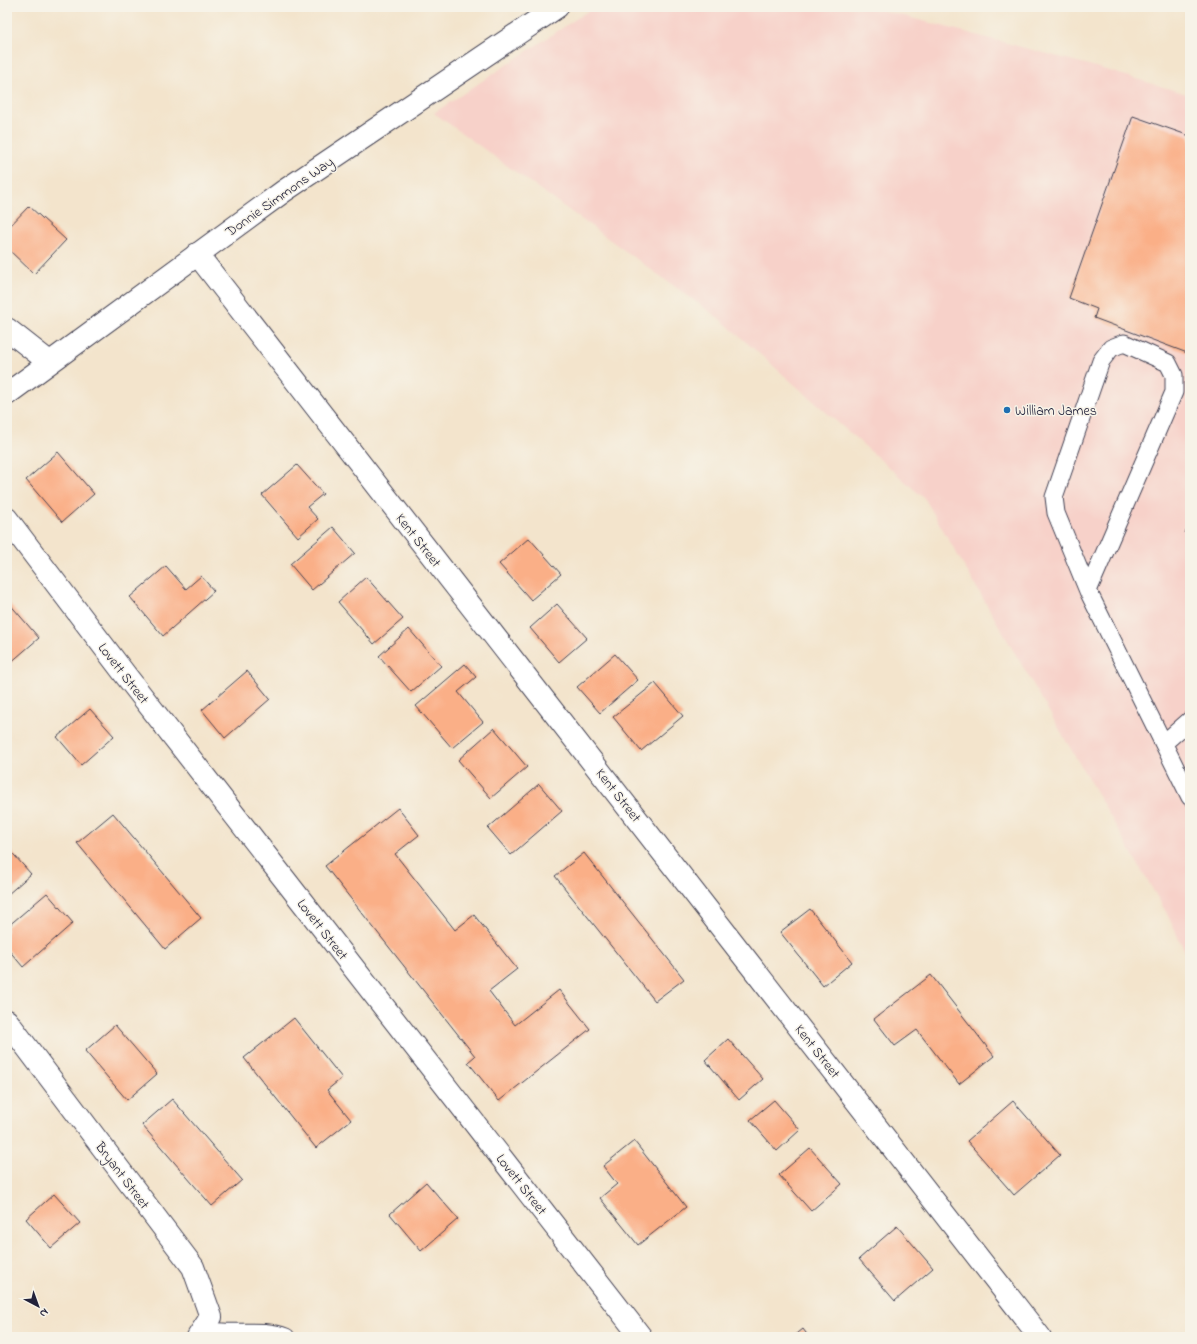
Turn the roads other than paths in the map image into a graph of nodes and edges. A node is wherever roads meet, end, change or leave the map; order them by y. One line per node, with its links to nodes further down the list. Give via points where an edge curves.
1 (557, 7): 2 (street, Donnie Simmons Way, via 309,174)
2 (197, 254): 4 (street, Donnie Simmons Way); 15 (street, Kent Street)
3 (7, 329): 4 (street)
4 (49, 362): 5 (street, Donnie Simmons Way)
5 (7, 394)
6 (7, 519): 14 (street, Lovett Street)
7 (1088, 591): 7 (lane, via 1174,392 1174,374 1168,363 1124,343 1111,348 1101,361 1054,497 1056,513); 9 (lane)
8 (1190, 720): 9 (lane)
9 (1164, 743): 10 (lane)
10 (1190, 797)
11 (7, 1021): 12 (street, Bryant Street, via 193,1266 211,1316)
12 (201, 1333): 13 (lane, via 266,1333)
13 (286, 1337)
14 (641, 1337)
15 (1040, 1337)

